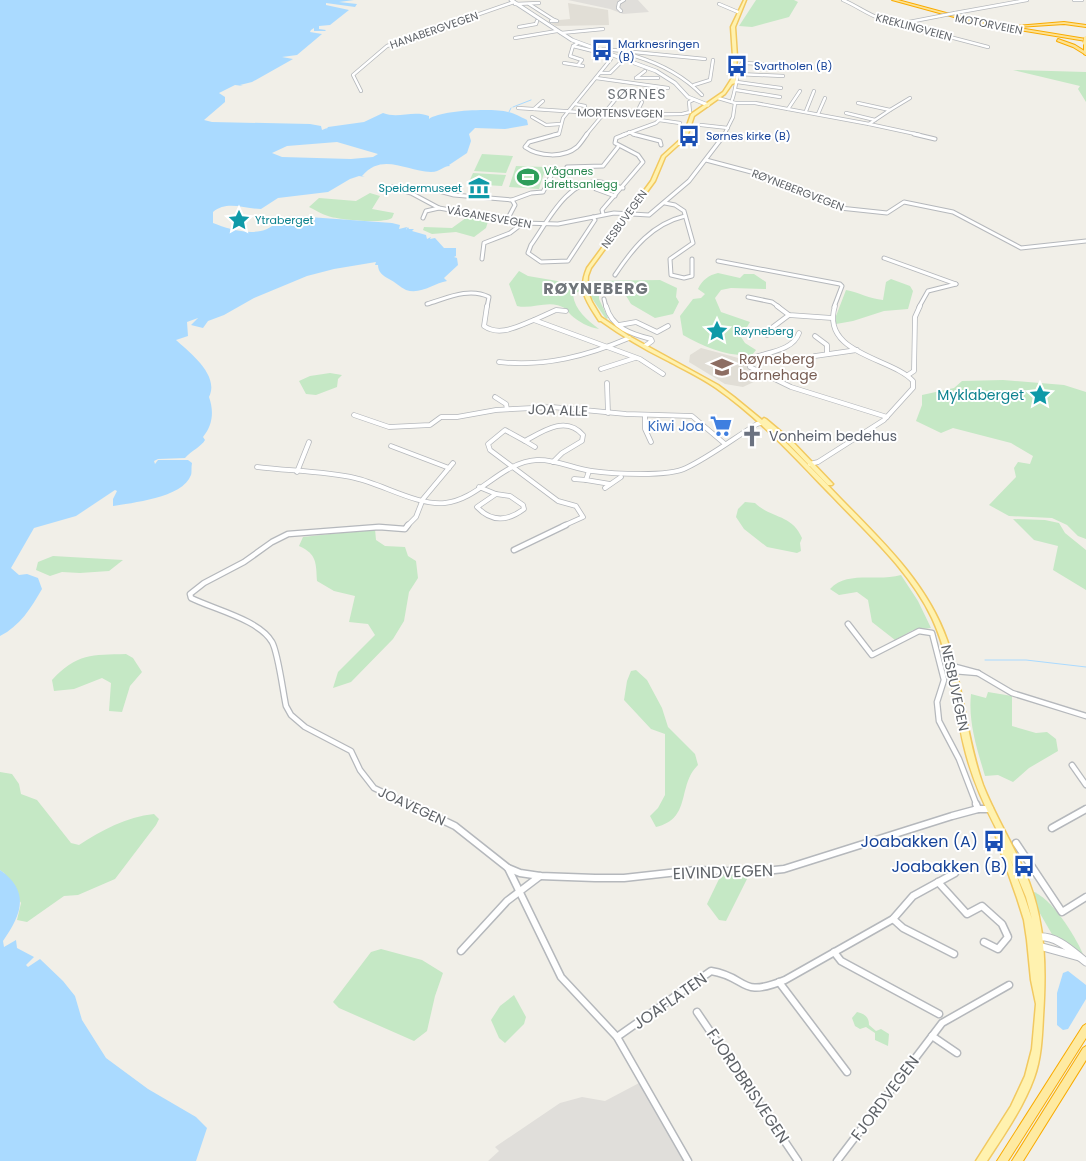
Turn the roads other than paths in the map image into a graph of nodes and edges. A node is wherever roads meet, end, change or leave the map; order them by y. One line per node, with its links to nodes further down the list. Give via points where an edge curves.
1 (624, 0): 14 (street, via 619,3)
2 (745, 0): 15 (main road)
3 (843, 0): 19 (street, KREKLINGVEIEN, via 870,14)
4 (894, 0): 20 (highway, MOTORVEIEN)
5 (900, 0): 20 (highway, MOTORVEIEN)
6 (1026, 0): 19 (street, bridge)
7 (1074, 0): 8 (street)
8 (1083, 0): 13 (street)
9 (514, 3): 10 (street); 17 (main road); 59 (street, HANABERGVEGEN, via 387,46 352,75)
10 (527, 4): 11 (street); 18 (street)
11 (544, 4)
12 (718, 4): 15 (street)
13 (1083, 4)
14 (621, 11)
15 (738, 12): 53 (main road, via 732,31)
16 (529, 20): 17 (street)
17 (539, 20): 21 (street); 25 (main road)
18 (554, 20)
19 (901, 24): 31 (street, KREKLINGVEIEN)
20 (993, 25): 22 (highway, via 1070,23); 28 (highway, MOTORVEIEN); 35 (highway, via 1056,39)
21 (519, 27)
22 (1086, 27): 28 (highway, via 1068,25 1058,29)
23 (595, 29): 24 (street); 25 (street); 26 (street)
24 (602, 29)
25 (559, 32): 27 (street); 29 (main road)
26 (595, 34)
27 (515, 38)
28 (1085, 42): 35 (highway)
29 (578, 43): 30 (street); 38 (main road)
30 (573, 46): 33 (street); 43 (street, via 570,56 582,60)
31 (988, 47)
32 (603, 49): 34 (street)
33 (601, 53)
34 (641, 54): 36 (street); 39 (street)
35 (1086, 54)
36 (635, 56): 38 (street); 55 (street, via 670,69)
37 (611, 59): 47 (street)
38 (625, 59): 68 (main road, via 666,77)
39 (705, 59)
40 (713, 60): 55 (street, via 710,80)
41 (564, 63): 43 (street)
42 (619, 64): 47 (street, via 610,73)
43 (578, 65): 44 (street)
44 (583, 66)
45 (789, 68): 48 (street, via 745,62 739,66)
46 (645, 71): 51 (street)
47 (600, 72): 50 (street)
48 (738, 74): 49 (street); 53 (street)
49 (783, 76)
50 (596, 78): 54 (street); 74 (street)
51 (636, 78): 52 (street); 54 (street)
52 (658, 78)
53 (735, 81): 57 (street); 58 (street); 65 (main road)
54 (631, 83): 56 (street)
55 (694, 85): 63 (street)
56 (668, 88)
57 (781, 88)
58 (736, 90): 64 (street); 69 (street)
59 (361, 91)
60 (800, 91): 79 (street)
61 (814, 91): 81 (street)
62 (620, 94): 84 (street)
63 (702, 95)
64 (780, 97)
65 (720, 98): 69 (street); 75 (main road, NESBUVEGEN)
66 (825, 98): 87 (street)
67 (910, 98): 80 (street)
68 (694, 100): 75 (main road); 86 (street, MORTENSVEGEN, via 689,102 688,113)
69 (732, 100): 72 (street)
70 (543, 101): 78 (street)
71 (642, 102): 85 (street)
72 (736, 103): 79 (street); 95 (street, VÅGANESVEGEN, via 735,115)
73 (858, 103): 80 (street)
74 (574, 104): 76 (street); 82 (street)
75 (707, 104): 112 (main road, NESBUVEGEN, via 696,115 686,137 663,157 655,177)
76 (585, 106)
77 (518, 108): 78 (street, MORTENSVEGEN)
78 (534, 109): 82 (street, MORTENSVEGEN)
79 (788, 109): 81 (street)
80 (890, 110): 90 (street)
81 (806, 111): 87 (street)
82 (570, 112): 84 (street, MORTENSVEGEN); 92 (street)
83 (846, 113): 90 (street)
84 (605, 114): 85 (street, MORTENSVEGEN); 92 (street, via 572,149 544,154 531,152 525,147 529,142 559,134)
85 (636, 114): 86 (street, MORTENSVEGEN)
86 (659, 114): 89 (street)
87 (818, 114): 93 (street)
88 (532, 118): 92 (street, via 546,125)
89 (659, 120): 91 (street); 96 (street)
90 (875, 120): 93 (street)
91 (680, 123)
92 (560, 124)
93 (869, 124): 97 (street)
94 (701, 125): 95 (street)
95 (728, 128): 100 (street, VÅGANESVEGEN)
96 (629, 132): 98 (street, via 660,141); 99 (street, via 616,138)
97 (935, 139)
98 (661, 145)
99 (618, 147): 101 (street, via 603,166); 104 (street, via 643,160)
100 (706, 160): 109 (street, VÅGANESVEGEN, via 690,181); 119 (street, RØYNEBERGVEGEN, via 775,179 840,208 887,213 904,202 951,212 1021,248)
101 (567, 167)
102 (554, 170): 108 (street, via 543,192)
103 (392, 187): 106 (street)
104 (623, 188): 107 (street); 118 (street, via 604,182 581,185 562,202)
105 (596, 189): 107 (street)
106 (407, 191): 108 (street, via 424,187 454,195); 110 (street, VÅGANESVEGEN)
107 (615, 196): 111 (street, via 602,210)
108 (512, 200): 116 (street, via 515,204)
109 (665, 203): 112 (street, VÅGANESVEGEN, via 649,215); 113 (street, via 681,208)
110 (439, 208): 115 (street, VÅGANESVEGEN, via 426,212); 116 (street, VÅGANESVEGEN)
111 (603, 214): 112 (street, VÅGANESVEGEN); 114 (street, VÅGANESVEGEN)
112 (627, 214): 137 (main road, NESBUVEGEN, via 585,277 586,298 600,318 608,327)
113 (686, 216): 122 (street, via 693,242 670,259 671,275 692,276); 124 (street, via 658,226 635,247)
114 (593, 217): 118 (street, VÅGANESVEGEN); 118 (street, via 595,220 571,260 556,264 539,262 528,253)
115 (423, 218)
116 (507, 220): 117 (street, VÅGANESVEGEN)
117 (523, 223): 118 (street, VÅGANESVEGEN); 121 (street, via 510,233 484,243)
118 (548, 224)
119 (1086, 241)
120 (884, 258): 148 (street, via 956,284 924,293 915,318 914,371)
121 (482, 259)
122 (692, 259)
123 (718, 261): 130 (street, via 838,283 842,286)
124 (615, 275)
125 (748, 297): 129 (street, via 772,302)
126 (604, 299): 132 (street, via 609,317)
127 (426, 304): 131 (street, via 479,292 489,298 484,326 489,330 503,331)
128 (566, 311): 131 (street, via 556,310)
129 (789, 316): 130 (street); 135 (street)
130 (832, 318): 140 (street, via 836,332)
131 (534, 320): 139 (street)
132 (619, 325): 133 (street, via 636,322 657,332); 138 (street, via 628,333 651,338)
133 (668, 326)
134 (799, 333): 155 (street, via 797,339 785,347 753,357 750,367 791,387)
135 (767, 334)
136 (815, 336): 141 (street, via 827,345)
137 (628, 338): 138 (main road, NESBUVEGEN); 139 (street); 142 (main road, NESBUVEGEN)
138 (645, 346): 142 (main road, NESBUVEGEN)
139 (608, 348): 144 (street); 145 (street, via 538,363)
140 (857, 350): 141 (street); 148 (street)
141 (827, 354): 143 (street)
142 (660, 355): 156 (main road, NESBUVEGEN, via 707,381)
143 (815, 356)
144 (637, 358): 146 (street); 147 (street)
145 (499, 362)
146 (601, 369)
147 (663, 374)
148 (908, 375): 155 (street, via 913,380 913,388)
149 (607, 383): 152 (street, JOA ALLE)
150 (496, 397): 151 (street, JOA ALLE, via 506,404)
151 (507, 409): 152 (street, JOA ALLE, via 552,407); 153 (street, JOA ALLE, via 457,417 441,416 427,426 376,424)
152 (608, 412): 154 (street, JOA ALLE)
153 (354, 415)
154 (645, 415): 159 (street, via 645,429); 160 (street, JOA ALLE, via 692,416)
155 (887, 416): 165 (street, via 821,459)
156 (765, 423): 160 (street); 165 (main road, NESBUVEGEN)
157 (525, 441): 162 (street); 163 (street, via 555,426 580,430 582,441); 168 (street, via 505,430 488,444 490,450)
158 (309, 442): 170 (street)
159 (651, 442)
160 (725, 444): 169 (street, via 685,469)
161 (391, 446): 167 (street)
162 (535, 447)
163 (553, 462): 168 (street, via 532,460); 169 (street)
164 (453, 463): 167 (street, JOAVEGEN)
165 (808, 463): 181 (main road, NESBUVEGEN, via 900,564 922,595 936,621)
166 (257, 467): 170 (street)
167 (449, 468): 178 (street, JOAVEGEN)
168 (513, 468): 175 (street); 179 (street, via 558,501 576,506 583,517)
169 (589, 470): 173 (street)
170 (297, 472): 178 (street, via 356,478)
171 (621, 477): 174 (street)
172 (574, 479): 173 (street)
173 (586, 480): 174 (street)
174 (610, 484): 176 (street)
175 (479, 487): 177 (street); 178 (street, via 444,503)
176 (606, 488)
177 (496, 494): 177 (street, via 515,498 524,508 504,520 495,520 477,507)
178 (423, 499): 190 (street, JOAVEGEN, via 416,517 405,529 379,527 288,534 190,594 206,607 234,616 266,634 272,642 290,715 304,727 352,751 360,770 374,788 455,826)
179 (514, 550)
180 (848, 624): 185 (street, via 872,655 919,631 932,633 944,680 939,689 937,715 960,760)
181 (953, 668): 182 (street, via 978,673 1012,693); 186 (main road, NESBUVEGEN, via 969,756)
182 (1086, 716)
183 (1072, 765): 184 (street)
184 (1086, 785)
185 (978, 809): 186 (street, EIVINDVEGEN); 192 (street, EIVINDVEGEN, via 784,869 756,872 696,870 624,878)
186 (990, 809): 189 (main road, NESBUVEGEN)
187 (1086, 809): 188 (street)
188 (1052, 828)
189 (1011, 843): 195 (street, via 1062,912); 197 (main road, NESBUVEGEN); 198 (main road, NESBUVEGEN)
190 (508, 868): 192 (street, EIVINDVEGEN); 194 (street, JOAVEGEN)
191 (955, 873): 193 (street, JOAFLATEN)
192 (540, 876): 194 (street)
193 (938, 882): 196 (street, JOAFLATEN, via 906,902); 199 (street, via 967,914 982,906 1008,934 998,949)
194 (517, 890): 201 (street); 213 (street, JOAVEGEN, via 561,977)
195 (1086, 897)
196 (893, 919): 202 (street, JOAFLATEN); 203 (street, via 903,928)
197 (1040, 936): 198 (street); 200 (main road, NESBUVEGEN); 204 (street, via 1065,946)
198 (1031, 940): 200 (street); 208 (main road, NESBUVEGEN)
199 (984, 942)
200 (1041, 947): 204 (street); 208 (main road, NESBUVEGEN)
201 (461, 951)
202 (834, 952): 206 (street, JOAFLATEN); 210 (street, via 841,961)
203 (954, 954)
204 (1079, 957): 205 (street)
205 (1086, 962)
206 (779, 982): 213 (street, JOAFLATEN, via 754,989 724,973 711,971); 216 (street)
207 (1009, 985): 212 (street, FJORDVEGEN, via 942,1023)
208 (1040, 1004): 220 (main road, NESBUVEGEN, via 1030,1076 1012,1114)
209 (697, 1012): 218 (street, FJORDBRISVEGEN)
210 (939, 1014)
211 (1086, 1029): 221 (highway)
212 (932, 1036): 215 (street); 219 (street, FJORDVEGEN)
213 (617, 1037): 217 (street, JOAVEGEN)
214 (1086, 1051): 222 (highway)
215 (956, 1053)
216 (847, 1072)
217 (688, 1161)
218 (798, 1161)
219 (837, 1161)
220 (981, 1161)
221 (1002, 1161)
222 (1017, 1161)

